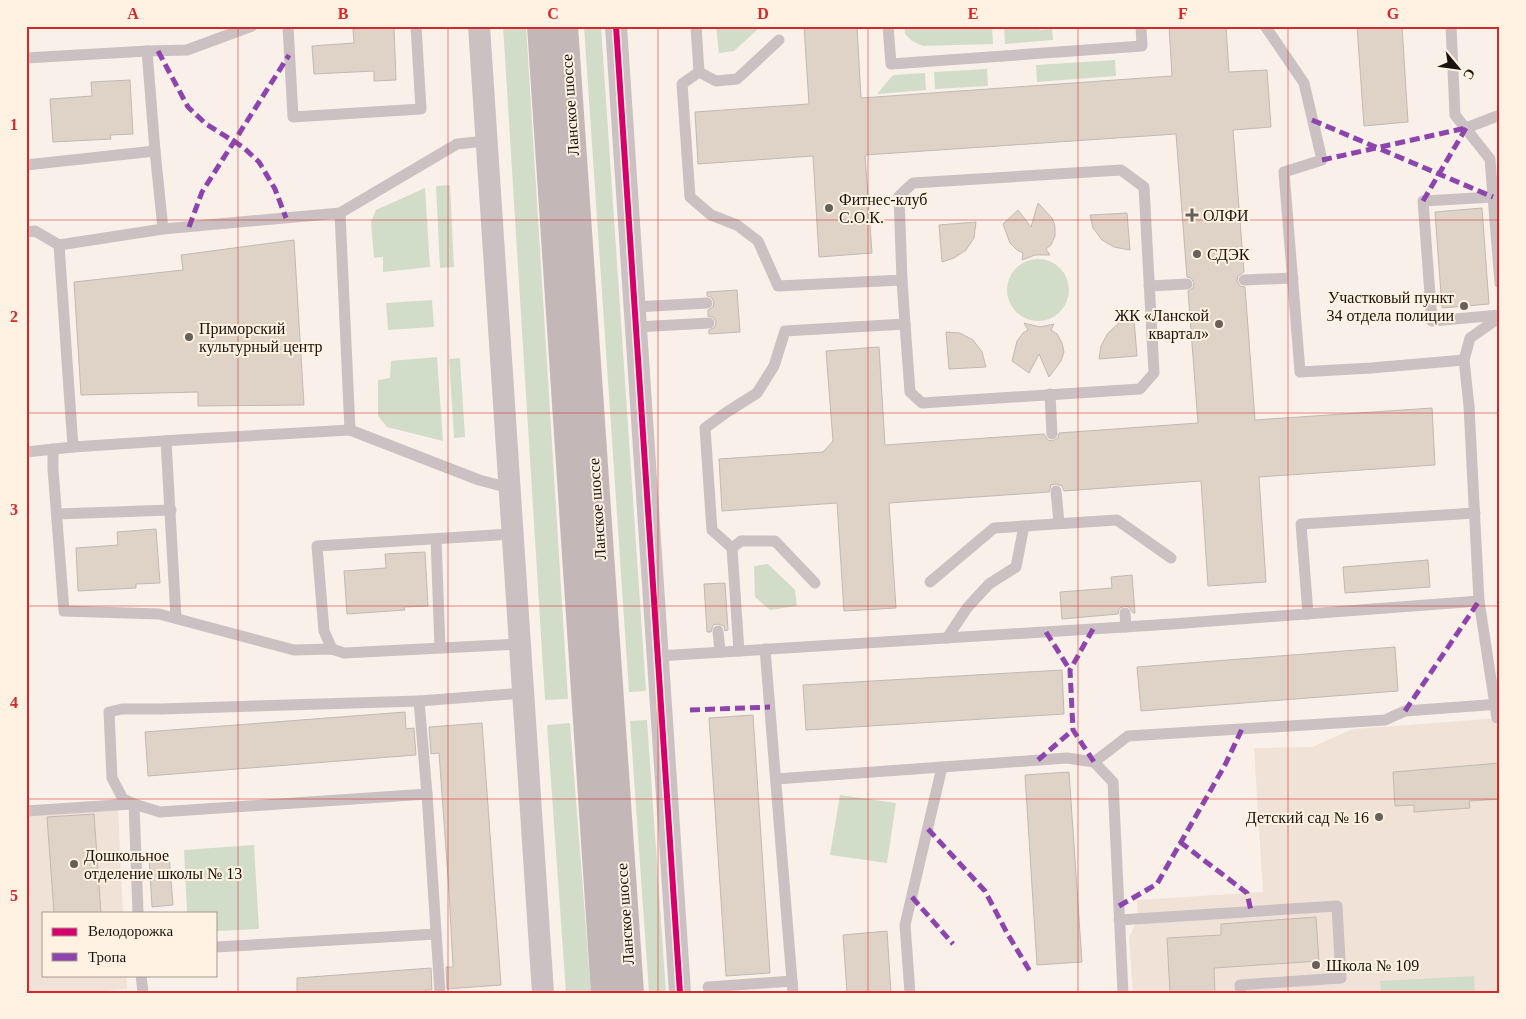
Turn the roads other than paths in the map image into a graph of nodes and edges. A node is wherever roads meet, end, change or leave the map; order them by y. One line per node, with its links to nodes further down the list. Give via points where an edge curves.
1 (252, 26): 14 (lane, via 187,50)
2 (288, 26): 3 (lane, via 293,117 421,109)
3 (416, 26)
4 (478, 26): 19 (street)
5 (541, 26): 93 (main road, Ланское шоссе)
6 (564, 26): 94 (main road, Ланское шоссе)
7 (616, 26): 35 (street)
8 (696, 26): 16 (lane)
9 (888, 26): 10 (lane, via 890,64 1142,46)
10 (1141, 26)
11 (1265, 26): 27 (lane, via 1304,83 1322,160 1284,172)
12 (1451, 26): 18 (lane, via 1455,115)
13 (779, 40): 16 (lane, via 737,79 716,81)
14 (147, 51): 15 (lane); 20 (lane)
15 (26, 58)
16 (699, 72): 28 (lane, via 682,84 690,197 758,241 778,286)
17 (1500, 115): 18 (lane)
18 (1466, 128): 22 (lane, via 1490,159)
19 (486, 142): 23 (lane, via 457,144); 46 (street)
20 (154, 151): 21 (lane); 24 (lane)
21 (26, 165)
22 (1493, 197): 31 (lane); 34 (lane, via 1423,201 1432,321)
23 (340, 213): 24 (lane); 40 (lane)
24 (163, 229): 26 (lane)
25 (26, 232): 26 (lane, via 34,232)
26 (59, 245): 43 (lane)
27 (1293, 278): 29 (lane); 38 (lane, via 1300,372)
28 (902, 280): 32 (lane, via 899,196 913,183 1121,170 1144,187); 37 (lane)
29 (1244, 280)
30 (1187, 284): 32 (lane)
31 (1500, 284)
32 (1149, 286): 39 (lane, via 1154,373 1140,389)
33 (707, 303): 35 (lane)
34 (1500, 316): 38 (lane, via 1470,338)
35 (635, 317): 36 (lane); 72 (street)
36 (709, 323)
37 (905, 324): 39 (lane, via 910,392 922,403); 55 (lane, via 785,331 774,366 757,393 705,428 712,530)
38 (1464, 360): 49 (lane)
39 (1050, 394): 41 (lane)
40 (350, 430): 42 (lane); 46 (lane, via 479,480)
41 (1052, 434)
42 (166, 440): 43 (lane); 48 (lane)
43 (73, 447): 44 (lane)
44 (53, 449): 45 (lane); 50 (lane)
45 (26, 452)
46 (509, 488): 53 (street)
47 (1056, 491): 51 (lane)
48 (171, 510): 50 (lane); 62 (lane)
49 (1475, 513): 59 (lane); 61 (lane, via 1301,524)
50 (57, 514): 62 (lane, via 64,611 159,614)
51 (1058, 523): 52 (lane); 56 (lane, via 1116,520)
52 (1024, 526): 57 (lane, via 994,528); 65 (lane, via 1016,568 989,584 967,608)
53 (512, 534): 54 (lane); 66 (street)
54 (436, 539): 67 (lane); 68 (lane, via 316,546 324,631)
55 (732, 548): 58 (lane, via 741,541 775,541); 70 (lane)
56 (1171, 558)
57 (930, 582)
58 (815, 584)
59 (1479, 601): 61 (lane); 75 (lane)
60 (1125, 614): 63 (lane)
61 (1308, 614): 63 (lane)
62 (176, 618): 68 (lane, via 294,650)
63 (1126, 627): 65 (lane)
64 (718, 631): 71 (lane)
65 (947, 638): 69 (lane)
66 (520, 644): 67 (lane); 73 (street)
67 (440, 648): 68 (lane, via 344,654)
68 (332, 649)
69 (765, 649): 70 (lane); 79 (lane)
70 (739, 651): 71 (lane)
71 (720, 652): 72 (lane)
72 (658, 656): 95 (street)
73 (523, 693): 74 (lane); 92 (street)
74 (419, 701): 80 (lane); 81 (lane, via 122,708 109,712 112,778 123,799)
75 (1497, 704): 76 (lane); 77 (lane, via 1405,711 1385,720 1128,736)
76 (1497, 718)
77 (1094, 762): 78 (lane, via 1067,758); 84 (lane, via 1113,782)
78 (942, 767): 79 (lane); 96 (lane, via 905,925)
79 (776, 779): 89 (lane)
80 (427, 794): 81 (lane, via 160,812); 85 (lane)
81 (134, 804): 82 (lane); 83 (lane)
82 (26, 811)
83 (138, 912)
84 (1119, 920): 97 (lane); 98 (lane, via 1337,906 1341,978 1240,985)
85 (436, 934): 86 (lane); 91 (lane)
86 (218, 948)
87 (141, 976): 90 (lane)
88 (708, 987): 89 (lane)
89 (793, 987)
90 (143, 993)
91 (440, 993)
92 (543, 993)
93 (605, 993)
94 (630, 993)
95 (680, 993)
96 (910, 993)
97 (1123, 993)
98 (1240, 993)

